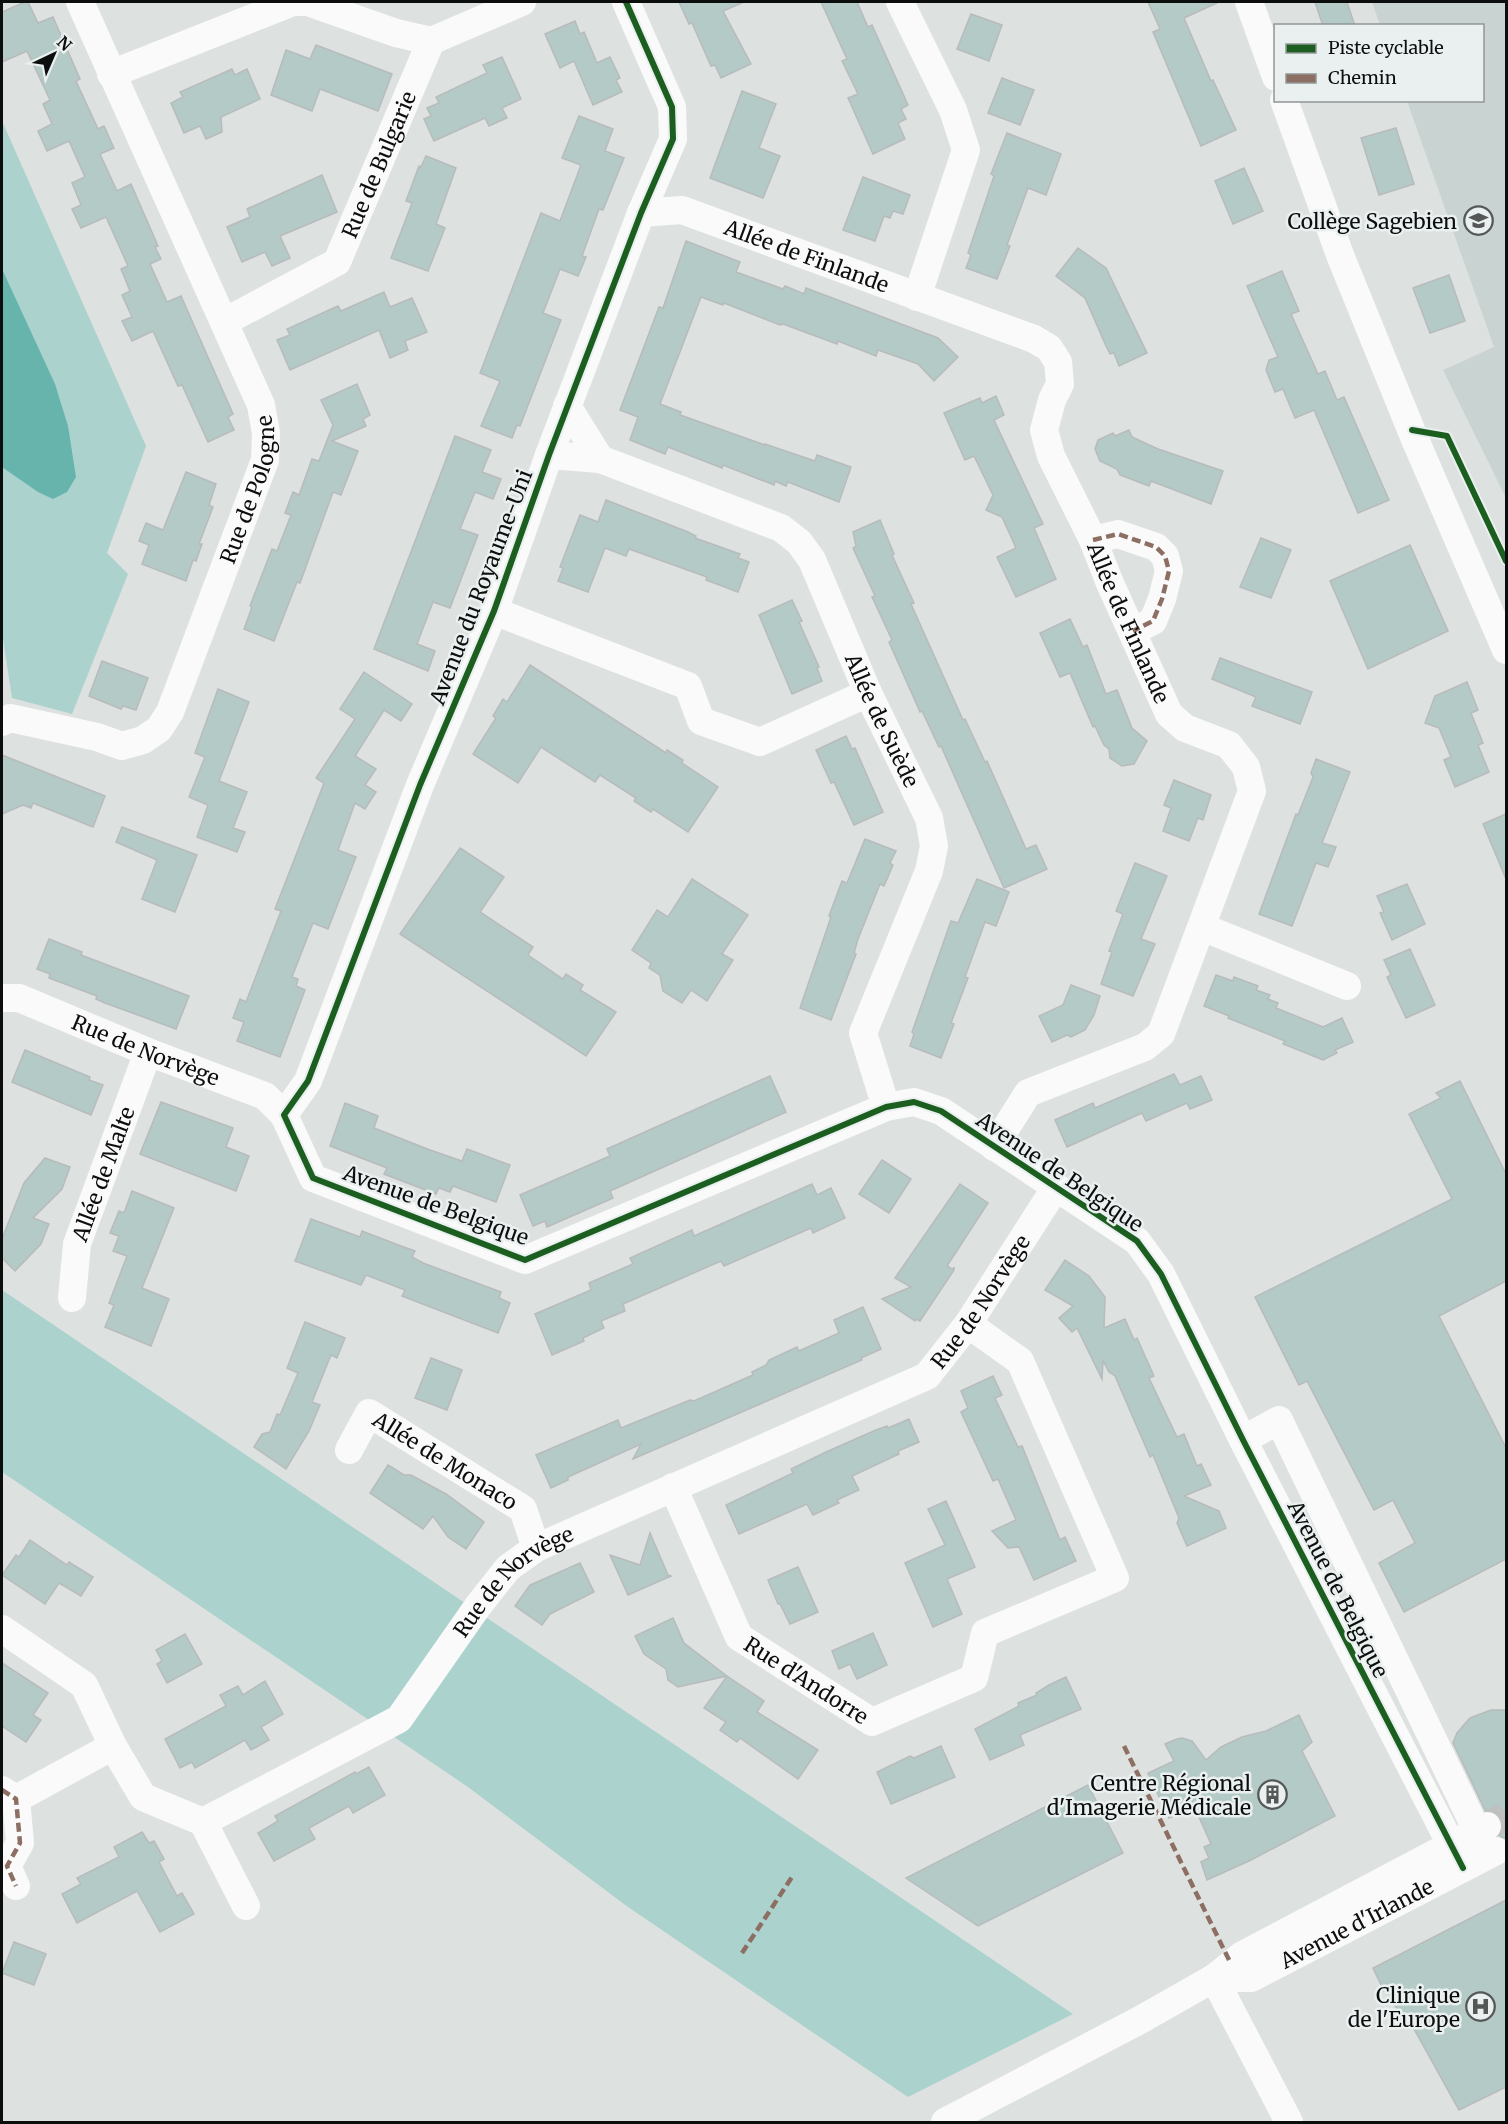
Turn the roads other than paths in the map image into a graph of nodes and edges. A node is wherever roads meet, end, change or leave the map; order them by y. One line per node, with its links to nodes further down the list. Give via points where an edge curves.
1 (80, 2): 7 (street, Rue de Pologne)
2 (522, 2): 6 (street)
3 (626, 2): 10 (street, Avenue du Royaume-Uni, via 672,107 673,139)
4 (900, 2): 13 (street, via 953,110 966,150)
5 (1249, 2): 8 (street)
6 (431, 41): 7 (street, via 308,2 293,2); 14 (street, Rue de Bulgarie, via 337,262)
7 (111, 74): 14 (street, Rue de Pologne)
8 (1274, 74)
9 (1285, 102): 21 (street, via 1340,255)
10 (662, 164): 11 (street); 12 (street, Avenue du Royaume-Uni)
11 (682, 210): 12 (street, Allée de Finlande); 13 (street, Allée de Finlande)
12 (641, 213): 15 (street, Avenue du Royaume-Uni)
13 (917, 297): 18 (street, Allée de Finlande, via 1034,339 1048,348 1058,362 1060,384 1044,430 1051,456)
14 (224, 322): 23 (street, Rue de Pologne, via 261,405 265,460 170,712 159,729 143,740 122,746 10,718)
15 (567, 406): 16 (street, Avenue du Royaume-Uni); 17 (street)
16 (549, 455): 17 (street, Allée de Suède); 19 (street, Avenue du Royaume-Uni)
17 (600, 459): 22 (street, Allée de Suède, via 781,528 799,542 812,560)
18 (1093, 540): 20 (street, Allée de Finlande); 20 (street, via 1118,534 1156,547 1165,556 1169,571 1153,621)
19 (494, 611): 22 (street, via 688,686 701,721 760,742); 29 (street, Avenue du Royaume-Uni, via 420,785 308,1081)
20 (1133, 631): 24 (street, Allée de Finlande, via 1169,714 1185,728 1229,745 1246,767 1252,791)
21 (1506, 650)
22 (868, 693): 28 (street, Allée de Suède, via 929,818 934,846 929,871 863,1033)
23 (2, 722)
24 (1202, 927): 25 (street); 30 (street, Allée de Finlande, via 1161,1034 1145,1047 1028,1093)
25 (1347, 987)
26 (2, 998): 27 (street, Rue de Norvège, via 19,998)
27 (148, 1052): 29 (street, Rue de Norvège, via 265,1096); 32 (street, Allée de Malte, via 77,1244)
28 (886, 1107): 29 (street, Avenue de Belgique, via 525,1260 313,1178); 30 (street, Avenue de Belgique, via 914,1102 940,1111)
29 (284, 1114)
30 (994, 1147): 31 (street, Avenue de Belgique)
31 (1056, 1187): 33 (street, Rue de Norvège); 34 (street, Avenue de Belgique, via 1137,1241 1161,1274)
32 (72, 1298)
33 (968, 1324): 36 (street, Rue de Norvège, via 927,1376); 36 (street, Rue d'Andorre, via 1020,1361 1115,1578 986,1633 974,1678 872,1722 739,1638)
34 (1243, 1440): 42 (street, Avenue de Belgique); 42 (street, Avenue d'Irlande, via 1278,1420 1487,1836)
35 (349, 1450): 37 (street, Allée de Monaco, via 369,1413 523,1509)
36 (673, 1487): 37 (street, Rue de Norvège)
37 (536, 1548): 41 (street, Rue de Norvège, via 508,1568 399,1719)
38 (2, 1629): 39 (street, via 84,1685)
39 (113, 1746): 40 (street); 41 (street, via 143,1797)
40 (9, 1795): 43 (street, via 20,1843 7,1866)
41 (203, 1822): 44 (street)
42 (1457, 1856): 45 (street, Avenue d'Irlande, via 1241,1956)
43 (16, 1886)
44 (246, 1906)
45 (1214, 1978): 46 (street, Avenue d'Irlande); 47 (street)
46 (945, 2122)
47 (1289, 2122)

